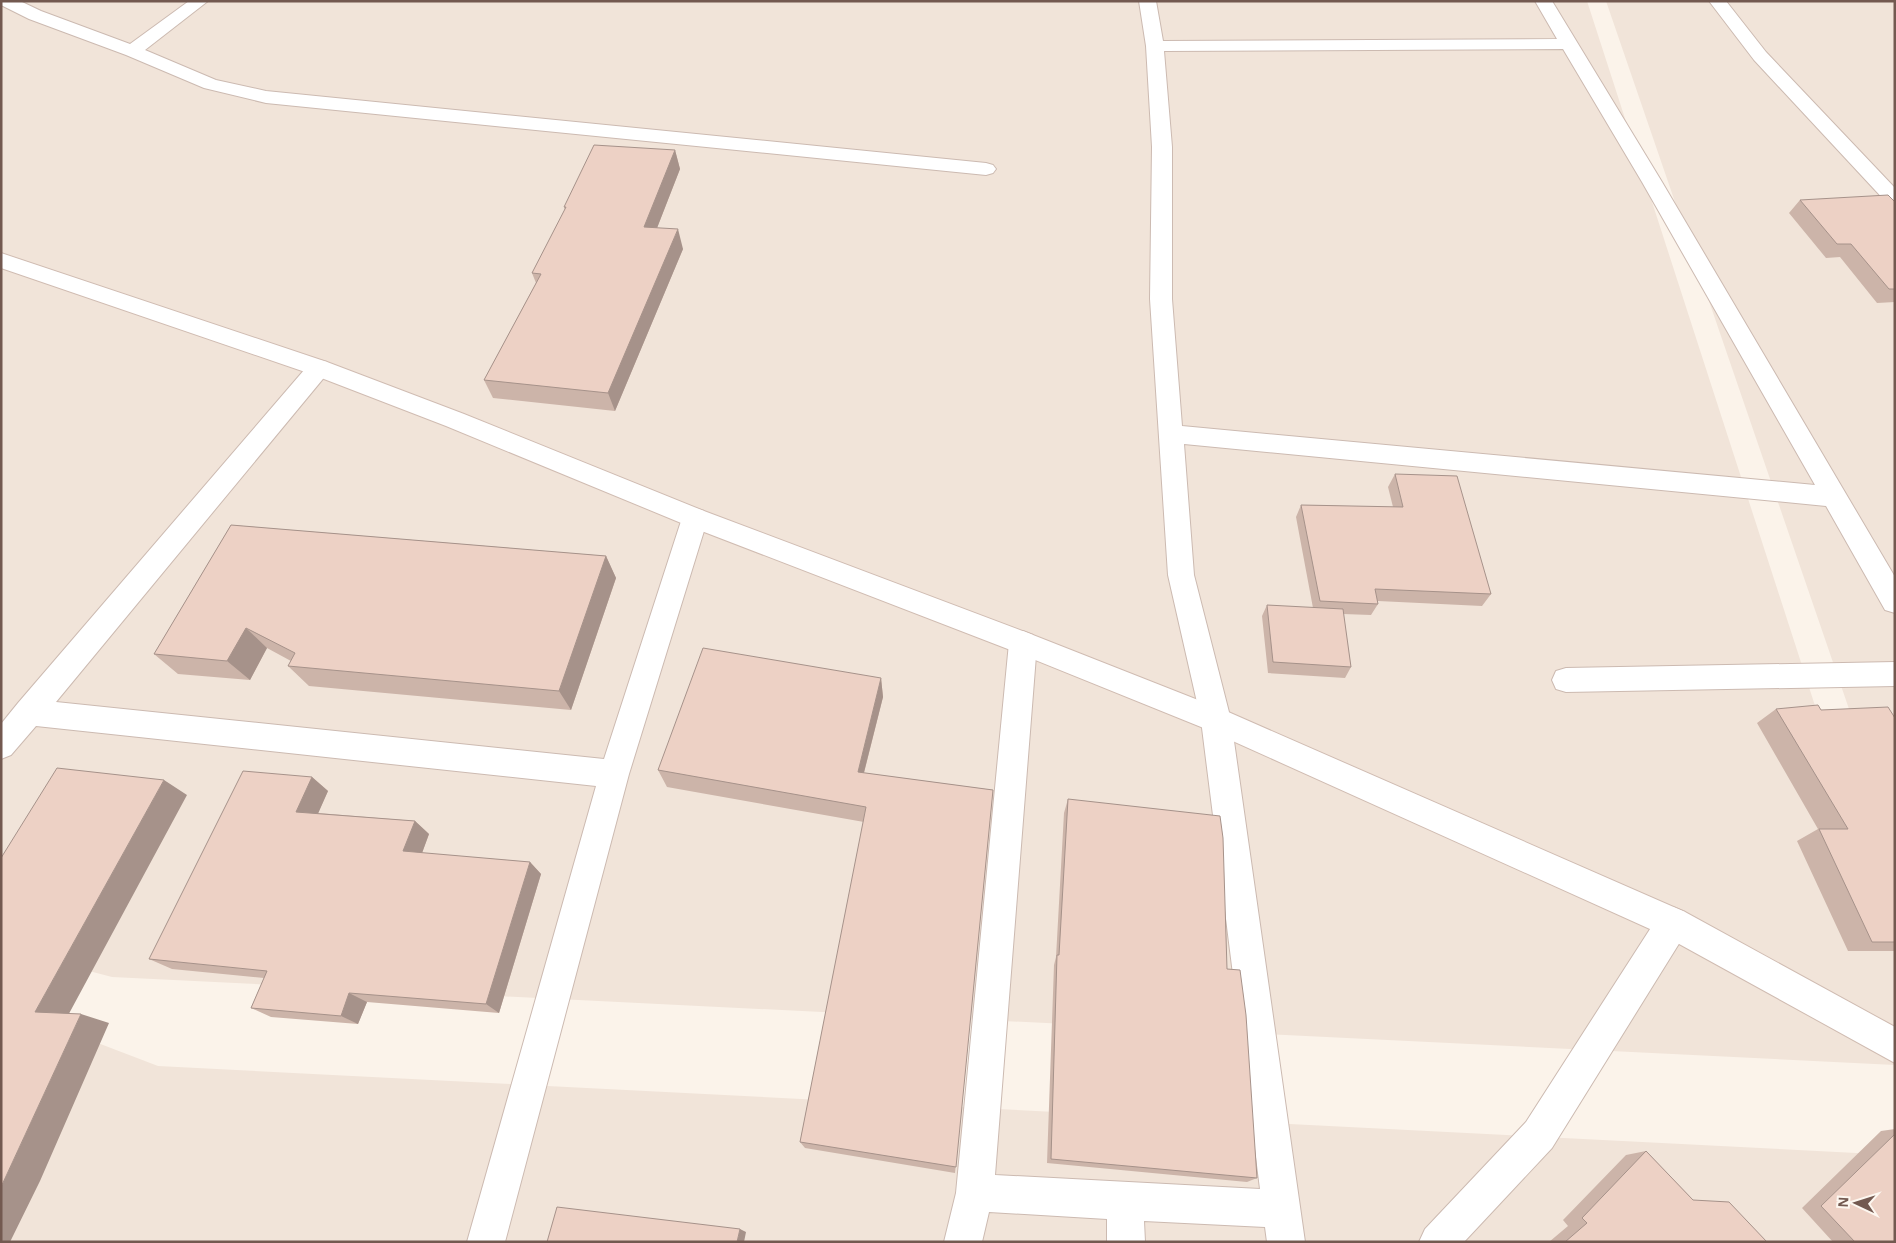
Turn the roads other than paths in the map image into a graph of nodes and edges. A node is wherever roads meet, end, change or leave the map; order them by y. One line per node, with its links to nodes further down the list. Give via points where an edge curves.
1 (6, 1): 8 (street)
2 (200, 1): 8 (street)
3 (1147, 1): 7 (street)
4 (1543, 1): 6 (street)
5 (1717, 1): 10 (street, via 1760,56)
6 (1568, 44): 7 (street); 14 (street)
7 (1155, 46): 13 (street, via 1162,147 1161,299)
8 (132, 51): 9 (street, via 210,84 266,97)
9 (986, 169)
10 (1895, 200)
11 (1, 260): 12 (street)
12 (319, 368): 15 (street); 20 (street, via 110,619)
13 (1171, 434): 14 (street); 21 (street, via 1181,575)
14 (1834, 497): 16 (street)
15 (695, 518): 17 (street); 23 (street)
16 (1895, 602)
17 (1023, 642): 21 (street); 26 (street)
18 (1895, 674): 19 (street)
19 (1566, 680)
20 (28, 712): 22 (street); 23 (street)
21 (1216, 720): 24 (street); 28 (street)
22 (1, 746)
23 (614, 774): 29 (street)
24 (1673, 922): 25 (street); 33 (street, via 1539,1135)
25 (1895, 1046)
26 (975, 1193): 27 (street); 30 (street)
27 (1125, 1201): 28 (street); 31 (street)
28 (1280, 1209): 32 (street)
29 (486, 1242)
30 (963, 1242)
31 (1126, 1242)
32 (1286, 1242)
33 (1438, 1242)

